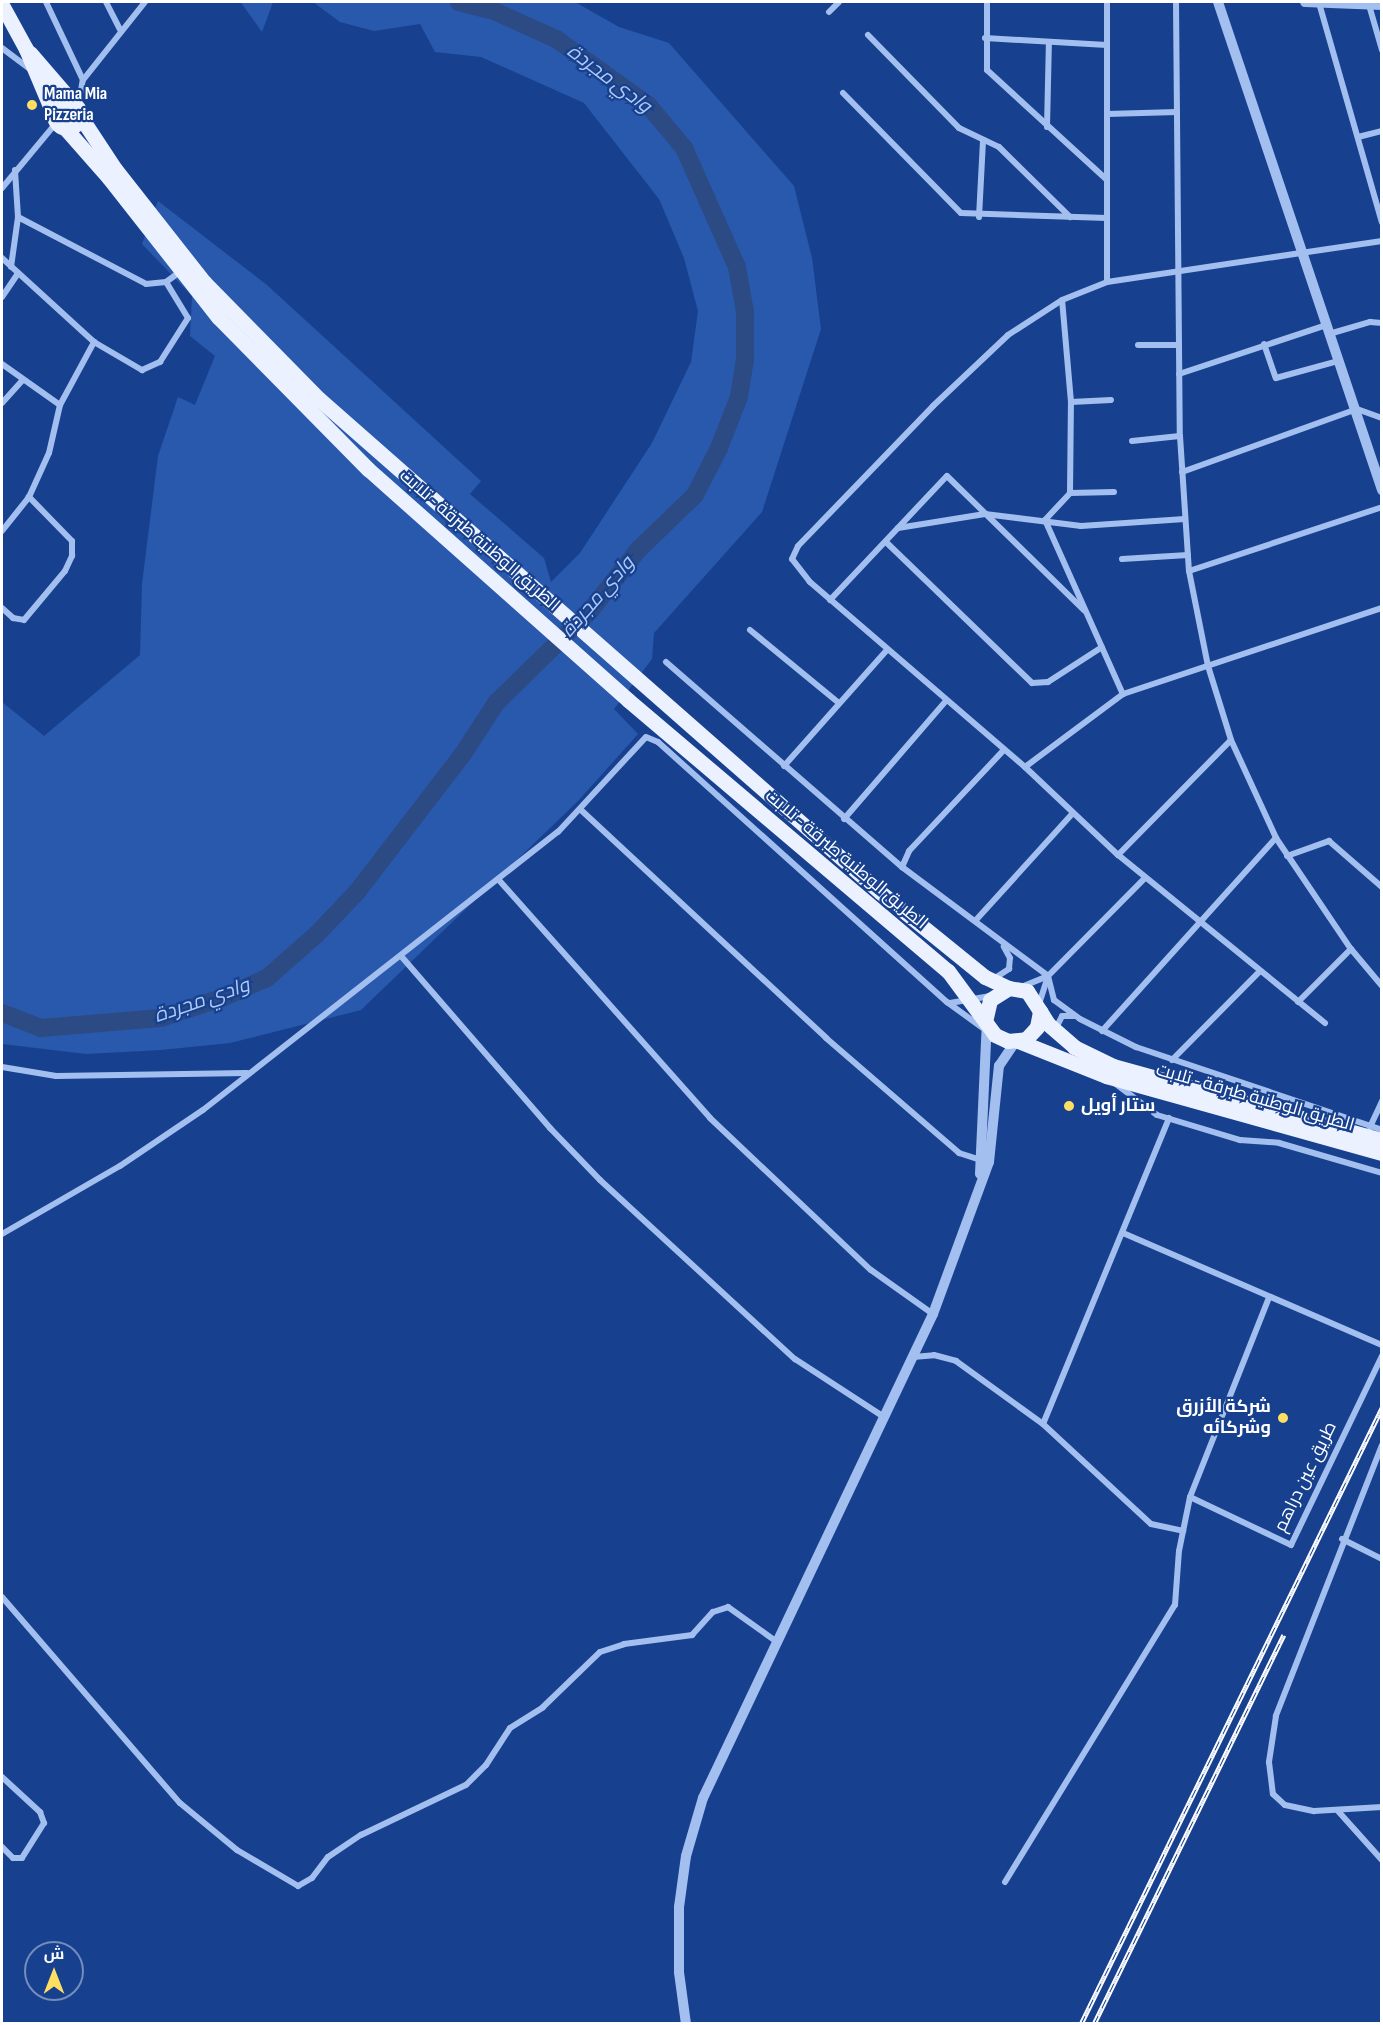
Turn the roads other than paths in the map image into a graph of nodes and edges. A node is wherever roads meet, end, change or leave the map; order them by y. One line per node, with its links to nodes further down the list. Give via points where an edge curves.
1 (46, 2): 23 (street)
2 (106, 2): 15 (street)
3 (146, 2): 15 (street)
4 (839, 2): 14 (street)
5 (987, 2): 17 (street)
6 (1107, 2): 19 (street)
7 (1176, 2): 26 (street)
8 (1218, 2): 42 (street)
9 (1305, 2): 10 (street)
10 (1319, 3): 12 (street); 31 (street)
11 (2, 5): 22 (main road, الطريق الوطنية طبرقة - تلابت)
12 (1369, 5): 13 (street); 21 (street)
13 (1382, 5)
14 (829, 12)
15 (120, 30): 23 (street)
16 (868, 35): 32 (street, via 959,128)
17 (985, 38): 18 (street); 29 (street, via 987,70)
18 (1049, 42): 19 (street); 29 (street)
19 (1107, 45): 27 (street)
20 (2, 48): 22 (street)
21 (1381, 48)
22 (40, 70): 25 (main road, الطريق الوطنية طبرقة - تلابت); 28 (main road, الطريق الوطنية طبرقة - تلابت)
23 (83, 80): 25 (street)
24 (843, 93): 37 (street, via 954,208)
25 (78, 109): 28 (main road, via 77,124); 28 (main road, via 62,103); 118 (main road, الطريق الوطنية طبرقة - تلابت, via 115,169 204,282 319,399 771,797)
26 (1177, 112): 27 (street); 45 (street)
27 (1107, 114): 34 (street)
28 (59, 123): 33 (street); 46 (main road, الطريق الوطنية طبرقة - تلابت, via 110,178)
29 (1047, 127): 34 (street)
30 (1382, 131): 31 (street)
31 (1358, 136): 40 (street)
32 (983, 140): 37 (street); 38 (street, via 1008,155)
33 (15, 170): 35 (street); 36 (street)
34 (1106, 179): 39 (street)
35 (2, 188)
36 (18, 217): 44 (street); 48 (street, via 122,274 146,284)
37 (979, 217): 38 (street)
38 (1070, 217): 39 (street)
39 (1107, 218): 49 (street)
40 (1382, 222)
41 (1382, 241): 42 (street)
42 (1300, 252): 45 (street); 53 (street)
43 (2, 258): 44 (street)
44 (11, 267): 47 (street)
45 (1179, 270): 49 (street); 57 (street)
46 (180, 271): 48 (street); 121 (main road, الطريق الوطنية طبرقة - تلابت, via 267,371 330,434 628,700 948,971)
47 (18, 273): 50 (street); 54 (street)
48 (166, 282): 54 (street, via 188,318 160,362 142,370)
49 (1107, 282): 51 (street)
50 (2, 297)
51 (1062, 300): 63 (street); 85 (street, via 1008,335 798,546 792,559 794,566)
52 (1382, 322): 53 (street)
53 (1327, 330): 55 (street); 58 (street)
54 (94, 342): 65 (street)
55 (1264, 344): 58 (street, via 1276,378); 60 (street)
56 (1138, 345): 57 (street)
57 (1179, 345): 60 (street)
58 (1338, 361): 66 (street)
59 (2, 364): 61 (street)
60 (1179, 374): 68 (street)
61 (23, 380): 64 (street); 65 (street)
62 (1111, 400): 63 (street)
63 (1071, 402): 73 (street)
64 (2, 403)
65 (60, 405): 74 (street, via 49,453)
66 (1357, 409): 67 (street); 70 (street); 71 (street)
67 (1382, 418)
68 (1180, 436): 69 (street); 70 (street)
69 (1132, 441)
70 (1182, 472): 77 (street)
71 (1382, 490)
72 (1113, 492): 73 (street)
73 (1070, 493): 78 (street)
74 (29, 497): 80 (street); 86 (street, via 72,541 72,556 66,571 24,620 13,618)
75 (1382, 507): 84 (street)
76 (985, 514): 78 (street); 79 (street); 79 (street, via 947,476); 88 (street)
77 (1185, 519): 78 (street, via 1081,526); 82 (street)
78 (1045, 520): 88 (street)
79 (898, 528): 81 (street)
80 (2, 531)
81 (886, 542): 85 (street); 90 (street, via 1032,682 1048,682)
82 (1188, 555): 83 (street); 84 (street)
83 (1122, 559)
84 (1189, 571): 93 (street)
85 (830, 600): 91 (street)
86 (2, 608)
87 (1382, 608): 93 (street)
88 (1084, 610): 90 (street)
89 (750, 630): 96 (street)
90 (1102, 647): 94 (street)
91 (887, 650): 95 (street); 96 (street)
92 (666, 662): 99 (street)
93 (1208, 666): 94 (street); 97 (street)
94 (1123, 694): 100 (street)
95 (946, 701): 98 (street); 103 (street)
96 (839, 703): 99 (street)
97 (1231, 740): 104 (street); 105 (street)
98 (1004, 750): 100 (street); 107 (street, via 909,851)
99 (784, 766): 103 (street)
100 (1025, 767): 102 (street)
101 (581, 810): 109 (street); 122 (street, via 643,738 650,738); 142 (street, via 826,1038 959,1153)
102 (1073, 813): 105 (street); 112 (street)
103 (844, 819): 107 (street)
104 (1276, 838): 106 (street); 111 (street)
105 (1118, 855): 108 (street)
106 (1287, 856): 110 (street, via 1329,842); 114 (street)
107 (902, 867): 112 (street)
108 (1145, 878): 111 (street); 117 (street)
109 (498, 879): 115 (street); 147 (street, via 661,1067 718,1126 871,1270)
110 (1382, 887)
111 (1200, 919): 116 (street); 128 (street)
112 (976, 920): 113 (street)
113 (1000, 942): 117 (street); 118 (street, via 1010,958 1009,969 999,978)
114 (1351, 949): 119 (street); 123 (street)
115 (401, 956): 133 (street); 151 (street, via 600,1180 795,1359)
116 (1260, 971): 123 (street); 131 (street)
117 (1048, 976): 120 (street); 124 (street); 125 (street, via 1054,1000)
118 (985, 977): 120 (main road, الطريق الوطنية طبرقة - تلابت)
119 (1382, 986)
120 (1008, 990): 121 (street); 124 (main road, via 1027,991); 127 (main road)
121 (974, 1001): 122 (street); 127 (main road, الطريق الوطنية طبرقة - تلابت)
122 (947, 1002): 127 (street)
123 (1298, 1002): 126 (street)
124 (1039, 1008): 129 (main road, الطريق الوطنية طبرقة - تلابت); 130 (main road, via 1033,1034)
125 (1080, 1019): 128 (street); 129 (street, via 1062,1016 1056,1024)
126 (1325, 1023)
127 (989, 1026): 130 (main road); 142 (street)
128 (1102, 1031): 131 (street)
129 (1057, 1033): 137 (main road, الطريق الوطنية طبرقة - تلابت, via 1083,1052 1113,1066)
130 (1016, 1042): 134 (main road, الطريق الوطنية طبرقة - تلابت); 142 (street, via 999,1066)
131 (1172, 1060): 138 (street)
132 (2, 1067): 133 (street, via 71,1076)
133 (247, 1073): 145 (street, via 203,1110 120,1166)
134 (1106, 1076): 136 (street, via 1145,1108); 137 (main road, الطريق الوطنية طبرقة - تلابت)
135 (1382, 1101): 138 (street)
136 (1169, 1118): 143 (street, via 1240,1140 1279,1143); 144 (street)
137 (1282, 1120): 140 (main road, الطريق الوطنية طبرقة - تلابت); 141 (main road, الطريق الوطنية طبرقة - تلابت)
138 (1370, 1127): 139 (street)
139 (1382, 1130)
140 (1382, 1140)
141 (1382, 1153)
142 (985, 1161): 147 (street)
143 (1382, 1173)
144 (1123, 1233): 146 (street); 152 (street)
145 (2, 1234)
146 (1269, 1297): 148 (street); 154 (street)
147 (933, 1314): 150 (street)
148 (1382, 1345)
149 (1382, 1356): 154 (street, طريق عين دراهم, via 1291,1545)
150 (912, 1358): 151 (street); 152 (street, via 934,1355 956,1361)
151 (884, 1417): 159 (street)
152 (1043, 1424): 155 (street, via 1151,1524 1164,1530)
153 (1382, 1445): 156 (street)
154 (1190, 1497): 155 (street)
155 (1183, 1531): 165 (street, via 1173,1611)
156 (1342, 1539): 157 (street); 162 (street, via 1276,1716 1269,1762 1273,1794 1285,1805)
157 (1382, 1559)
158 (2, 1597): 159 (street, via 180,1803 237,1850 298,1886 312,1878 328,1857 361,1835 466,1785 486,1765 510,1728 543,1707 600,1652 624,1644 692,1635 713,1612 728,1607)
159 (777, 1642): 166 (street, via 704,1798 686,1856 678,1937)
160 (2, 1777): 163 (street, via 40,1812 45,1823 22,1858 13,1858)
161 (1382, 1807): 162 (street)
162 (1338, 1811): 164 (street)
163 (2, 1847)
164 (1382, 1860)
165 (1005, 1882)
166 (686, 2024)

